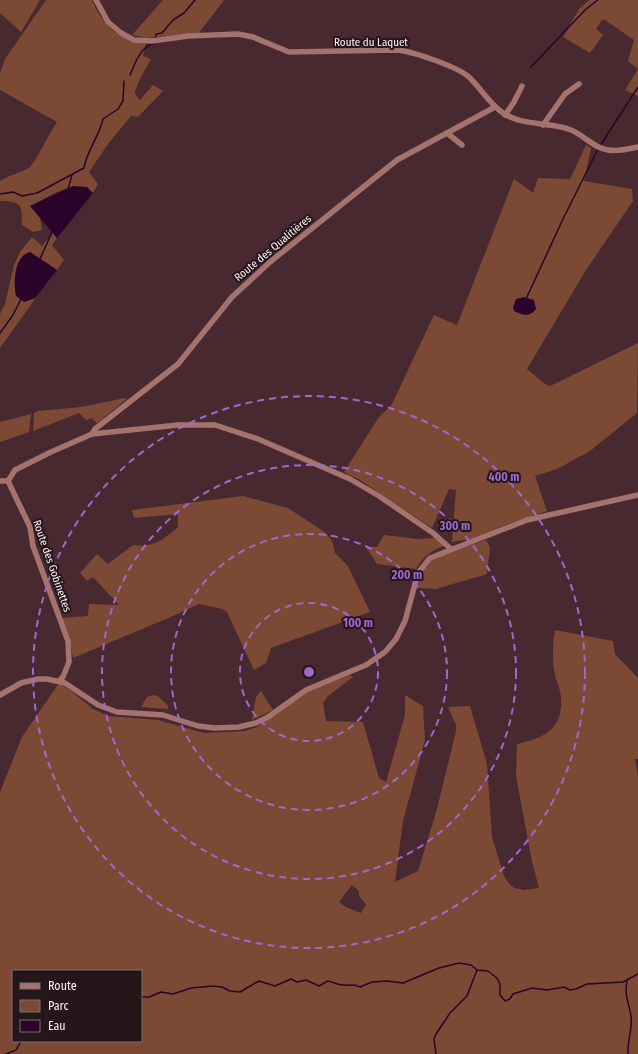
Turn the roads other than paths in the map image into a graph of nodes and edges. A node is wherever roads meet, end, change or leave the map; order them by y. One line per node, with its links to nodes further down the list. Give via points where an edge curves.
1 (96, 0): 4 (street, Route du Laquet, via 108,22 134,40 238,34 289,52 406,51 464,73)
2 (579, 84): 6 (street, via 564,94)
3 (522, 86): 5 (street)
4 (495, 106): 5 (street, Route du Laquet); 7 (street, Route des Qualitières)
5 (505, 115): 6 (street, Route du Laquet)
6 (543, 125): 9 (street, Route du Laquet, via 570,129 604,150 617,151)
7 (447, 133): 8 (street); 10 (street, Route des Qualitières, via 397,160 270,262 232,298 184,359)
8 (462, 145)
9 (638, 147)
10 (92, 434): 12 (street, Route des Qualitières, via 15,470); 14 (street, via 191,424 209,424 232,430 355,482 433,533)
11 (0, 480): 12 (street)
12 (8, 481): 15 (street, Route des Gobinettes, via 30,527 33,546 68,641 70,662)
13 (638, 495): 14 (street, via 527,520)
14 (452, 549): 15 (street, via 435,555 422,566 405,621 396,639 385,652 366,665 310,687 256,723 215,728 198,726 163,715 117,712 98,705 75,688)
15 (59, 681): 16 (street, via 29,680)
16 (0, 695)

